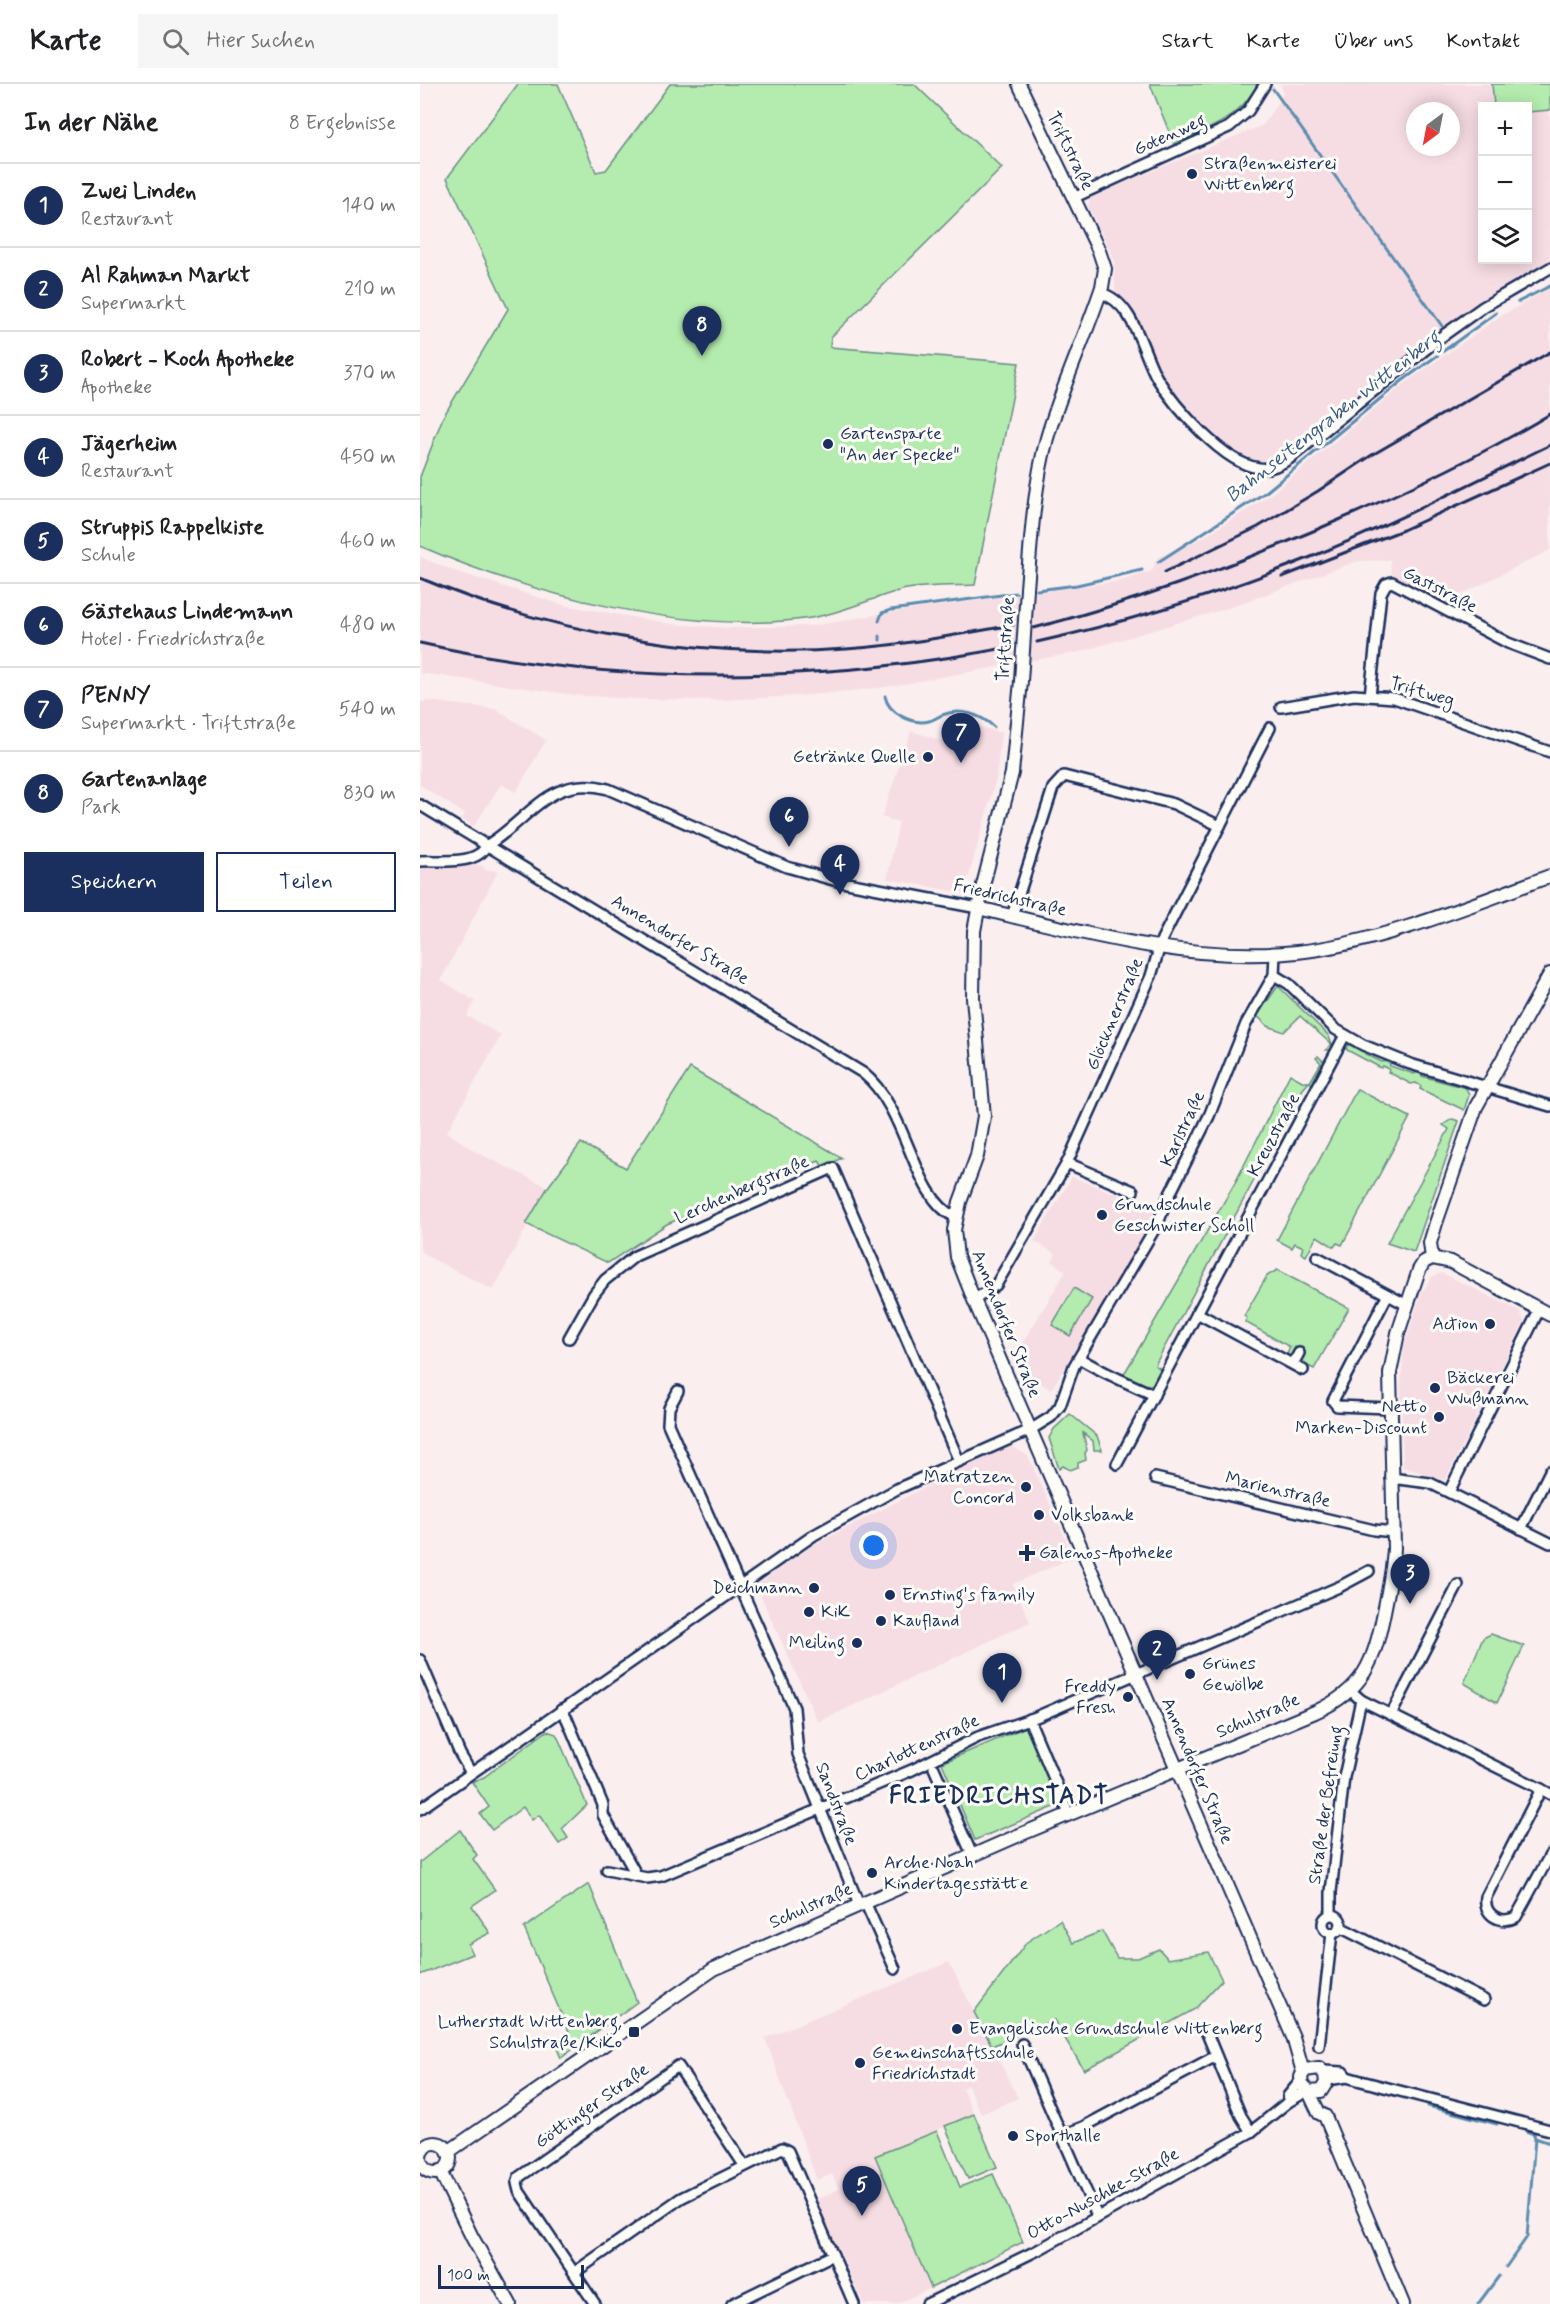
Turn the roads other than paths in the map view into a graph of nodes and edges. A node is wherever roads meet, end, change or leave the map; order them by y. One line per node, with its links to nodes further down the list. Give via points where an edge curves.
1 (1019, 84): 3 (street, Triftstraße)
2 (1265, 84): 3 (street, Gotenweg, via 1248,111 1229,127)
3 (1073, 198): 5 (street, Triftstraße, via 1104,264)
4 (1550, 268): 5 (street, via 1441,337 1289,459 1261,469 1226,452 1186,415 1159,380 1122,307 1112,297)
5 (1100, 293): 16 (street, Triftstraße, bridge, via 1062,393 1042,461 1033,516 1012,773)
6 (1550, 660): 7 (street, Gaststraße, via 1508,643 1392,582 1381,593)
7 (1370, 696): 8 (street, Triftweg, via 1337,697); 10 (street, Triftweg, via 1423,706)
8 (1281, 707)
9 (1270, 728): 12 (street, Glöcknerstraße)
10 (1550, 752)
11 (420, 805): 13 (street, Annendorfer Straße)
12 (1220, 826): 17 (street, via 1174,804 1064,776 1053,788); 18 (street, Glöcknerstraße)
13 (489, 844): 14 (street, Friedrichstraße, via 469,859); 16 (street, Friedrichstraße, via 554,792 581,785 599,787 787,867 837,881); 27 (street, Annendorfer Straße, via 869,1078 882,1090 894,1111 932,1198)
14 (420, 861)
15 (1550, 876): 19 (street, Friedrichstraße, via 1382,933 1329,947)
16 (978, 908): 17 (street, Friedrichstraße); 27 (street, Triftstraße, via 973,998 984,1116 977,1156)
17 (1012, 916): 18 (street, Friedrichstraße)
18 (1159, 949): 19 (street, Friedrichstraße); 25 (street, Glöcknerstraße)
19 (1275, 954): 21 (street, Karlstraße)
20 (1550, 974): 23 (street)
21 (1274, 975): 22 (street); 37 (street, Karlstraße, via 1246,1024 1158,1223)
22 (1345, 1035): 23 (street, via 1393,1058); 34 (street, Kreuzstraße)
23 (1485, 1087): 24 (street); 29 (street, via 1436,1222 1430,1243)
24 (1550, 1106)
25 (1067, 1163): 26 (street); 31 (street, Glöcknerstraße, via 996,1285)
26 (1133, 1191)
27 (955, 1217): 31 (street, Annendorfer Straße, via 955,1250)
28 (1317, 1257): 30 (street)
29 (1432, 1258): 32 (street, via 1422,1265); 33 (street, via 1451,1262)
30 (1387, 1296): 32 (street); 42 (street, via 1333,1401 1337,1406)
31 (974, 1300): 43 (street, Annendorfer Straße)
32 (1407, 1305): 42 (street, via 1392,1357)
33 (1544, 1312): 49 (street)
34 (1197, 1313): 38 (street); 41 (street, Kreuzstraße)
35 (569, 1338): 44 (street, Lerchenbergstraße, via 605,1280 635,1256 833,1168)
36 (1299, 1353): 38 (street)
37 (1079, 1358): 41 (street); 43 (street, Karlstraße, via 1060,1406)
38 (1293, 1364): 39 (street)
39 (1303, 1370)
40 (678, 1391): 54 (street, via 669,1408 668,1424)
41 (1154, 1395): 45 (street, Kreuzstraße)
42 (1389, 1408): 48 (street)
43 (1030, 1430): 44 (street); 57 (street, Annendorfer Straße)
44 (959, 1461): 54 (street, via 850,1513)
45 (1117, 1464)
46 (1550, 1471): 50 (street)
47 (1155, 1478): 51 (street, Marienstraße)
48 (1392, 1478): 49 (street, via 1424,1481); 51 (street)
49 (1449, 1492): 50 (street)
50 (1521, 1529): 52 (street)
51 (1394, 1532): 58 (street, via 1392,1572 1377,1648 1366,1672)
52 (1550, 1543)
53 (1369, 1571): 57 (street, Charlottenstraße)
54 (740, 1585): 60 (street); 69 (street, Sandstraße, via 794,1708 797,1749)
55 (1458, 1585): 61 (street)
56 (420, 1659): 65 (street)
57 (1136, 1675): 62 (street, Charlottenstraße); 64 (street, Annendorfer Straße)
58 (1350, 1690): 59 (street); 64 (street, Schulstraße, via 1321,1709)
59 (1361, 1700): 61 (street); 75 (street, Straße der Befreiung, via 1344,1777)
60 (561, 1710): 65 (street); 73 (street, via 603,1805 603,1815)
61 (1392, 1713): 66 (street)
62 (1029, 1719): 67 (street); 69 (street, Charlottenstraße, via 978,1737)
63 (934, 1768): 71 (street)
64 (1176, 1769): 71 (street, Schulstraße); 83 (street, Annendorfer Straße)
65 (471, 1773): 68 (street)
66 (1545, 1791): 70 (street, via 1486,1897 1491,1915 1502,1920 1516,1917)
67 (1066, 1807)
68 (420, 1809)
69 (820, 1810): 73 (street, Charlottenstraße, via 661,1876); 74 (street, Sandstraße)
70 (1550, 1855)
71 (973, 1857): 74 (street, Schulstraße)
72 (608, 1870): 73 (street, Charlottenstraße)
73 (637, 1876)
74 (862, 1904): 77 (street, Sandstraße); 88 (street, Schulstraße, via 702,1976)
75 (1331, 1915): 76 (street, via 1339,1919); 76 (street, via 1323,1924 1325,1930)
76 (1336, 1930): 78 (street); 81 (street)
77 (895, 1969)
78 (1484, 2000)
79 (1206, 2031): 82 (street)
80 (1022, 2044): 86 (street)
81 (1319, 2046)
82 (1216, 2056): 85 (street); 86 (street)
83 (1313, 2080): 84 (street, via 1347,2077); 85 (street, Otto-Nuschke-Straße, via 1288,2096 1287,2102); 100 (street, Annendorfer Straße, via 1319,2113 1325,2116)
84 (1550, 2130)
85 (1251, 2132): 92 (street, Otto-Nuschke-Straße)
86 (1060, 2136): 92 (street)
87 (423, 2142): 88 (street, via 438,2144); 90 (street)
88 (448, 2152): 91 (street, via 448,2163)
89 (744, 2165): 93 (street, via 782,2148 788,2151); 94 (street, via 681,2198); 94 (street, Göttinger Straße, via 678,2066 519,2177 519,2191)
90 (421, 2167): 91 (street)
91 (440, 2171): 95 (street)
92 (1097, 2216): 99 (street, Otto-Nuschke-Straße, via 1038,2250)
93 (833, 2254): 97 (street); 98 (street)
94 (575, 2271): 96 (street)
95 (510, 2304)
96 (595, 2304)
97 (732, 2304)
98 (854, 2304)
99 (927, 2304)
100 (1403, 2304)

